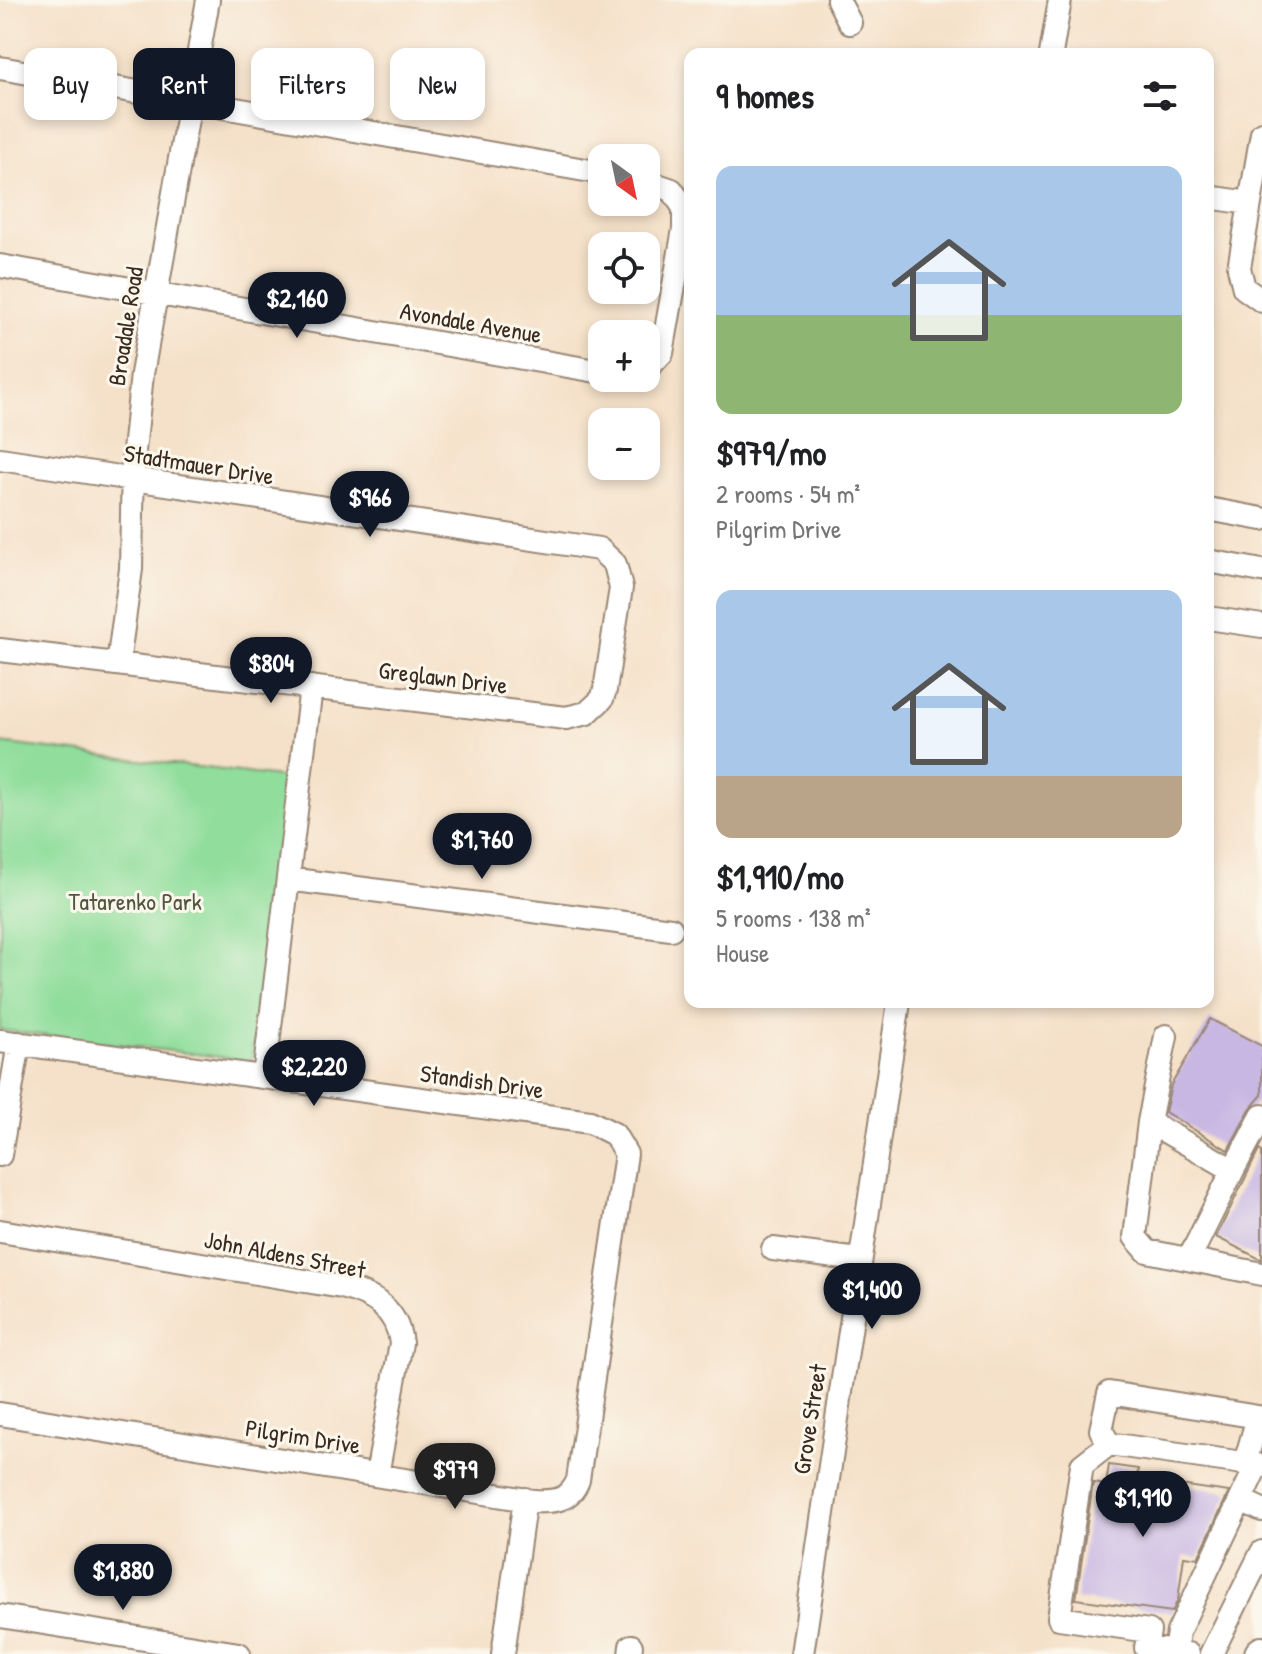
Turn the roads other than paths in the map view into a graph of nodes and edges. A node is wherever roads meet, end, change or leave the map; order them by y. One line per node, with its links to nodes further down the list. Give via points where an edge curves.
1 (208, 0): 5 (street, Broadale Road)
2 (838, 0): 4 (street)
3 (1060, 0): 6 (street)
4 (850, 23)
5 (200, 48)
6 (1052, 48)
7 (0, 68): 8 (street)
8 (133, 92)
9 (235, 110): 12 (street)
10 (188, 120): 19 (street, Broadale Road)
11 (1262, 133): 15 (street)
12 (588, 171)
13 (660, 186): 16 (street, via 672,190)
14 (1214, 198): 15 (street)
15 (1249, 203): 20 (street, via 1240,280)
16 (684, 211)
17 (684, 226): 21 (street)
18 (0, 266): 19 (street, Avondale Avenue)
19 (157, 293): 22 (street, Avondale Avenue); 24 (street, Broadale Road, via 142,374)
20 (1262, 301)
21 (660, 355)
22 (588, 370)
23 (0, 459): 24 (street, Stadtmauer Drive)
24 (132, 480): 32 (street, Broadale Road, via 131,569); 34 (street, Stadtmauer Drive, via 599,549 615,564 621,588 605,690 587,713)
25 (1214, 510): 26 (street)
26 (1262, 519)
27 (1214, 562): 28 (street)
28 (1262, 571)
29 (1214, 619): 30 (street)
30 (1262, 626)
31 (0, 650): 32 (street, Greglawn Drive)
32 (118, 664): 33 (street, Greglawn Drive)
33 (311, 687): 34 (street, Greglawn Drive); 35 (street)
34 (547, 715)
35 (288, 879): 36 (street); 40 (street)
36 (671, 929)
37 (898, 1008): 49 (street, Grove Street)
38 (1166, 1036): 42 (street)
39 (9, 1042): 40 (street, Standish Drive); 43 (street)
40 (264, 1077): 45 (street, Standish Drive, via 590,1122 620,1142 626,1154)
41 (1262, 1116): 44 (street)
42 (1149, 1122): 44 (street); 48 (street, via 1135,1237 1147,1251)
43 (0, 1155)
44 (1233, 1170): 48 (street)
45 (623, 1185): 55 (street, Pilgrim Drive, via 578,1480 561,1500)
46 (0, 1231): 54 (street, John Aldens Street, via 342,1287 378,1301 399,1327 401,1343)
47 (773, 1249): 49 (street)
48 (1189, 1259): 50 (street)
49 (859, 1260): 63 (street, Grove Street)
50 (1262, 1274)
51 (0, 1414): 54 (street, Pilgrim Drive)
52 (1109, 1444): 53 (street); 53 (street, via 1101,1430 1109,1393 1258,1417); 60 (street, via 1082,1465 1059,1618 1149,1631 1146,1648)
53 (1255, 1465): 56 (street)
54 (377, 1475): 55 (street, Pilgrim Drive)
55 (525, 1499): 62 (street)
56 (1241, 1500): 57 (street); 60 (street, via 1178,1632)
57 (1262, 1510)
58 (1262, 1552): 64 (street)
59 (0, 1616): 61 (street)
60 (1182, 1653)
61 (239, 1654)
62 (503, 1654)
63 (802, 1654)
64 (1211, 1654)

